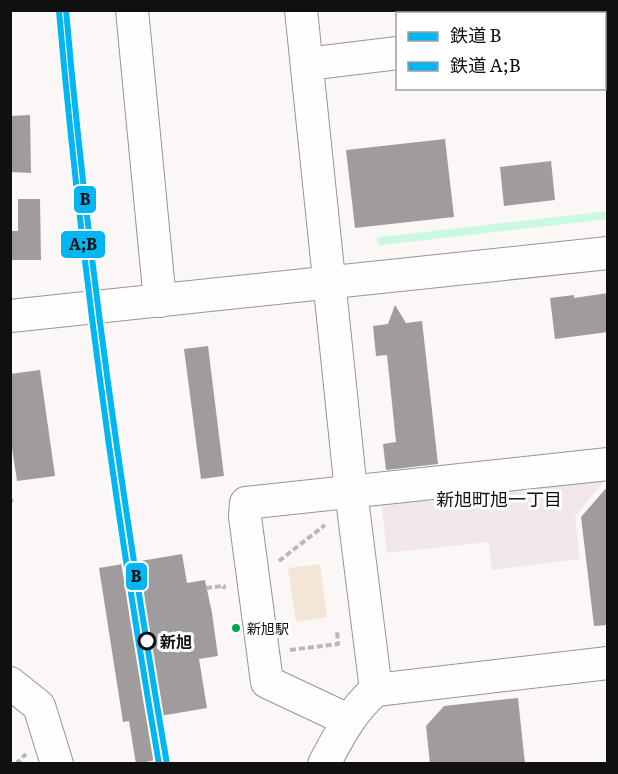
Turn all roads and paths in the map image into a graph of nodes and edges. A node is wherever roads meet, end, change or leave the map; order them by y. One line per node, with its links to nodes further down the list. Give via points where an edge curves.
1 (132, 10): 7 (street)
2 (301, 10): 4 (street)
3 (396, 53): 4 (street)
4 (307, 64): 6 (street)
5 (608, 253): 6 (street)
6 (330, 282): 7 (street); 10 (street)
7 (160, 301): 8 (street)
8 (10, 316)
9 (608, 464): 10 (street)
10 (351, 492): 19 (street); 20 (street, via 246,503 245,517 267,682)
11 (326, 525): 12 (path, via 278,562)
12 (279, 572)
13 (206, 588): 14 (path, via 224,586)
14 (225, 594)
15 (287, 638): 16 (path, via 289,650)
16 (338, 644)
17 (608, 663): 19 (street)
18 (15, 690): 21 (street, via 39,705)
19 (376, 690): 20 (street)
20 (348, 720): 22 (street)
21 (57, 764)
22 (324, 764)

